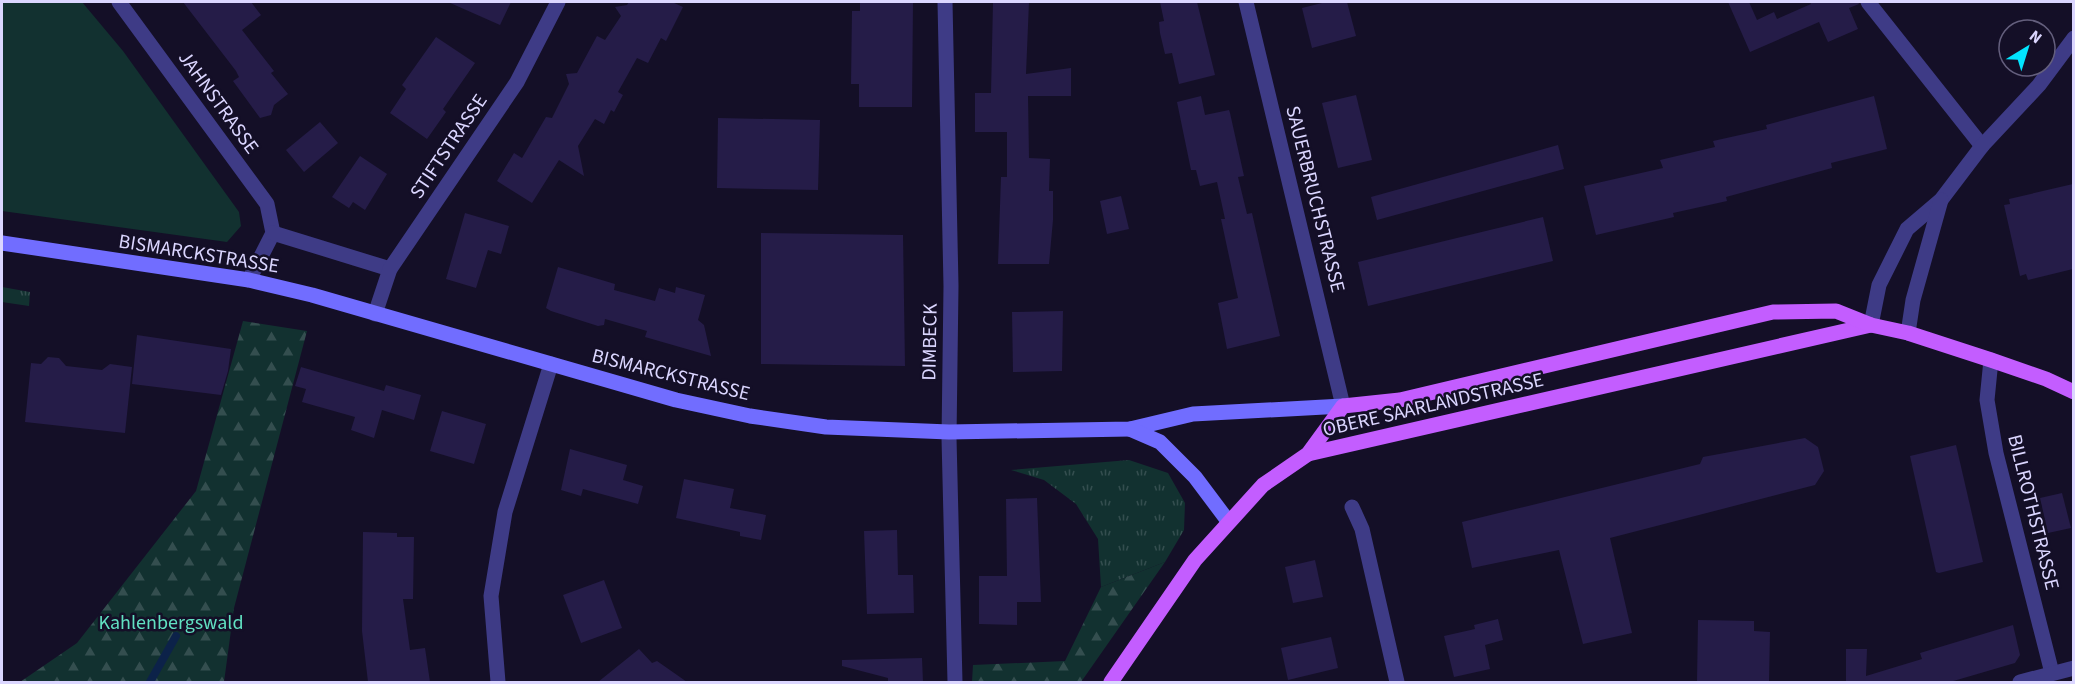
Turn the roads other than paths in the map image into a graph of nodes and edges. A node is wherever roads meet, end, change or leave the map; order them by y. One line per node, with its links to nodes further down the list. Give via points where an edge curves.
1 (119, 2): 9 (street, JAHNSTRASSE, via 267,204)
2 (558, 2): 11 (street, STIFTSTRASSE, via 517,82)
3 (945, 2): 21 (street, DIMBECK, via 951,286)
4 (1246, 2): 19 (street, SAUERBRUCHSTRASSE)
5 (1868, 2): 7 (street)
6 (2073, 38): 7 (street, via 2039,85)
7 (1982, 146): 8 (street)
8 (1941, 200): 14 (street, via 1906,229 1879,285); 15 (street, via 1913,300)
9 (273, 233): 11 (street); 12 (street)
10 (2, 243): 12 (main road, BISMARCKSTRASSE)
11 (390, 268): 13 (street, STIFTSTRASSE)
12 (249, 280): 13 (main road, BISMARCKSTRASSE)
13 (375, 314): 17 (main road, BISMARCKSTRASSE)
14 (1871, 325): 15 (main road, OBERE SAARLANDSTRASSE); 19 (main road, OBERE SAARLANDSTRASSE, via 1836,311 1773,312 1400,400); 22 (main road, OBERE SAARLANDSTRASSE)
15 (1908, 333): 16 (main road, OBERE SAARLANDSTRASSE)
16 (1991, 360): 18 (main road, OBERE SAARLANDSTRASSE); 26 (street, BILLROTHSTRASSE, via 1987,399 1996,453)
17 (551, 364): 21 (main road, BISMARCKSTRASSE, via 676,400 750,416 826,427); 27 (street, via 505,512 491,596)
18 (2073, 392)
19 (1343, 406): 20 (main road, BISMARCKSTRASSE, via 1194,414); 22 (main road, OBERE SAARLANDSTRASSE)
20 (1130, 429): 21 (main road, BISMARCKSTRASSE); 24 (main road, via 1160,442 1195,477)
21 (949, 432): 28 (street, DIMBECK)
22 (1308, 454): 24 (main road, via 1263,484)
23 (1352, 507): 30 (street, via 1362,529)
24 (1227, 521): 29 (main road, via 1195,560)
25 (2073, 668): 26 (street)
26 (2052, 673): 31 (street)
27 (498, 682)
28 (955, 682)
29 (1111, 682)
30 (1397, 682)
31 (2020, 682)

